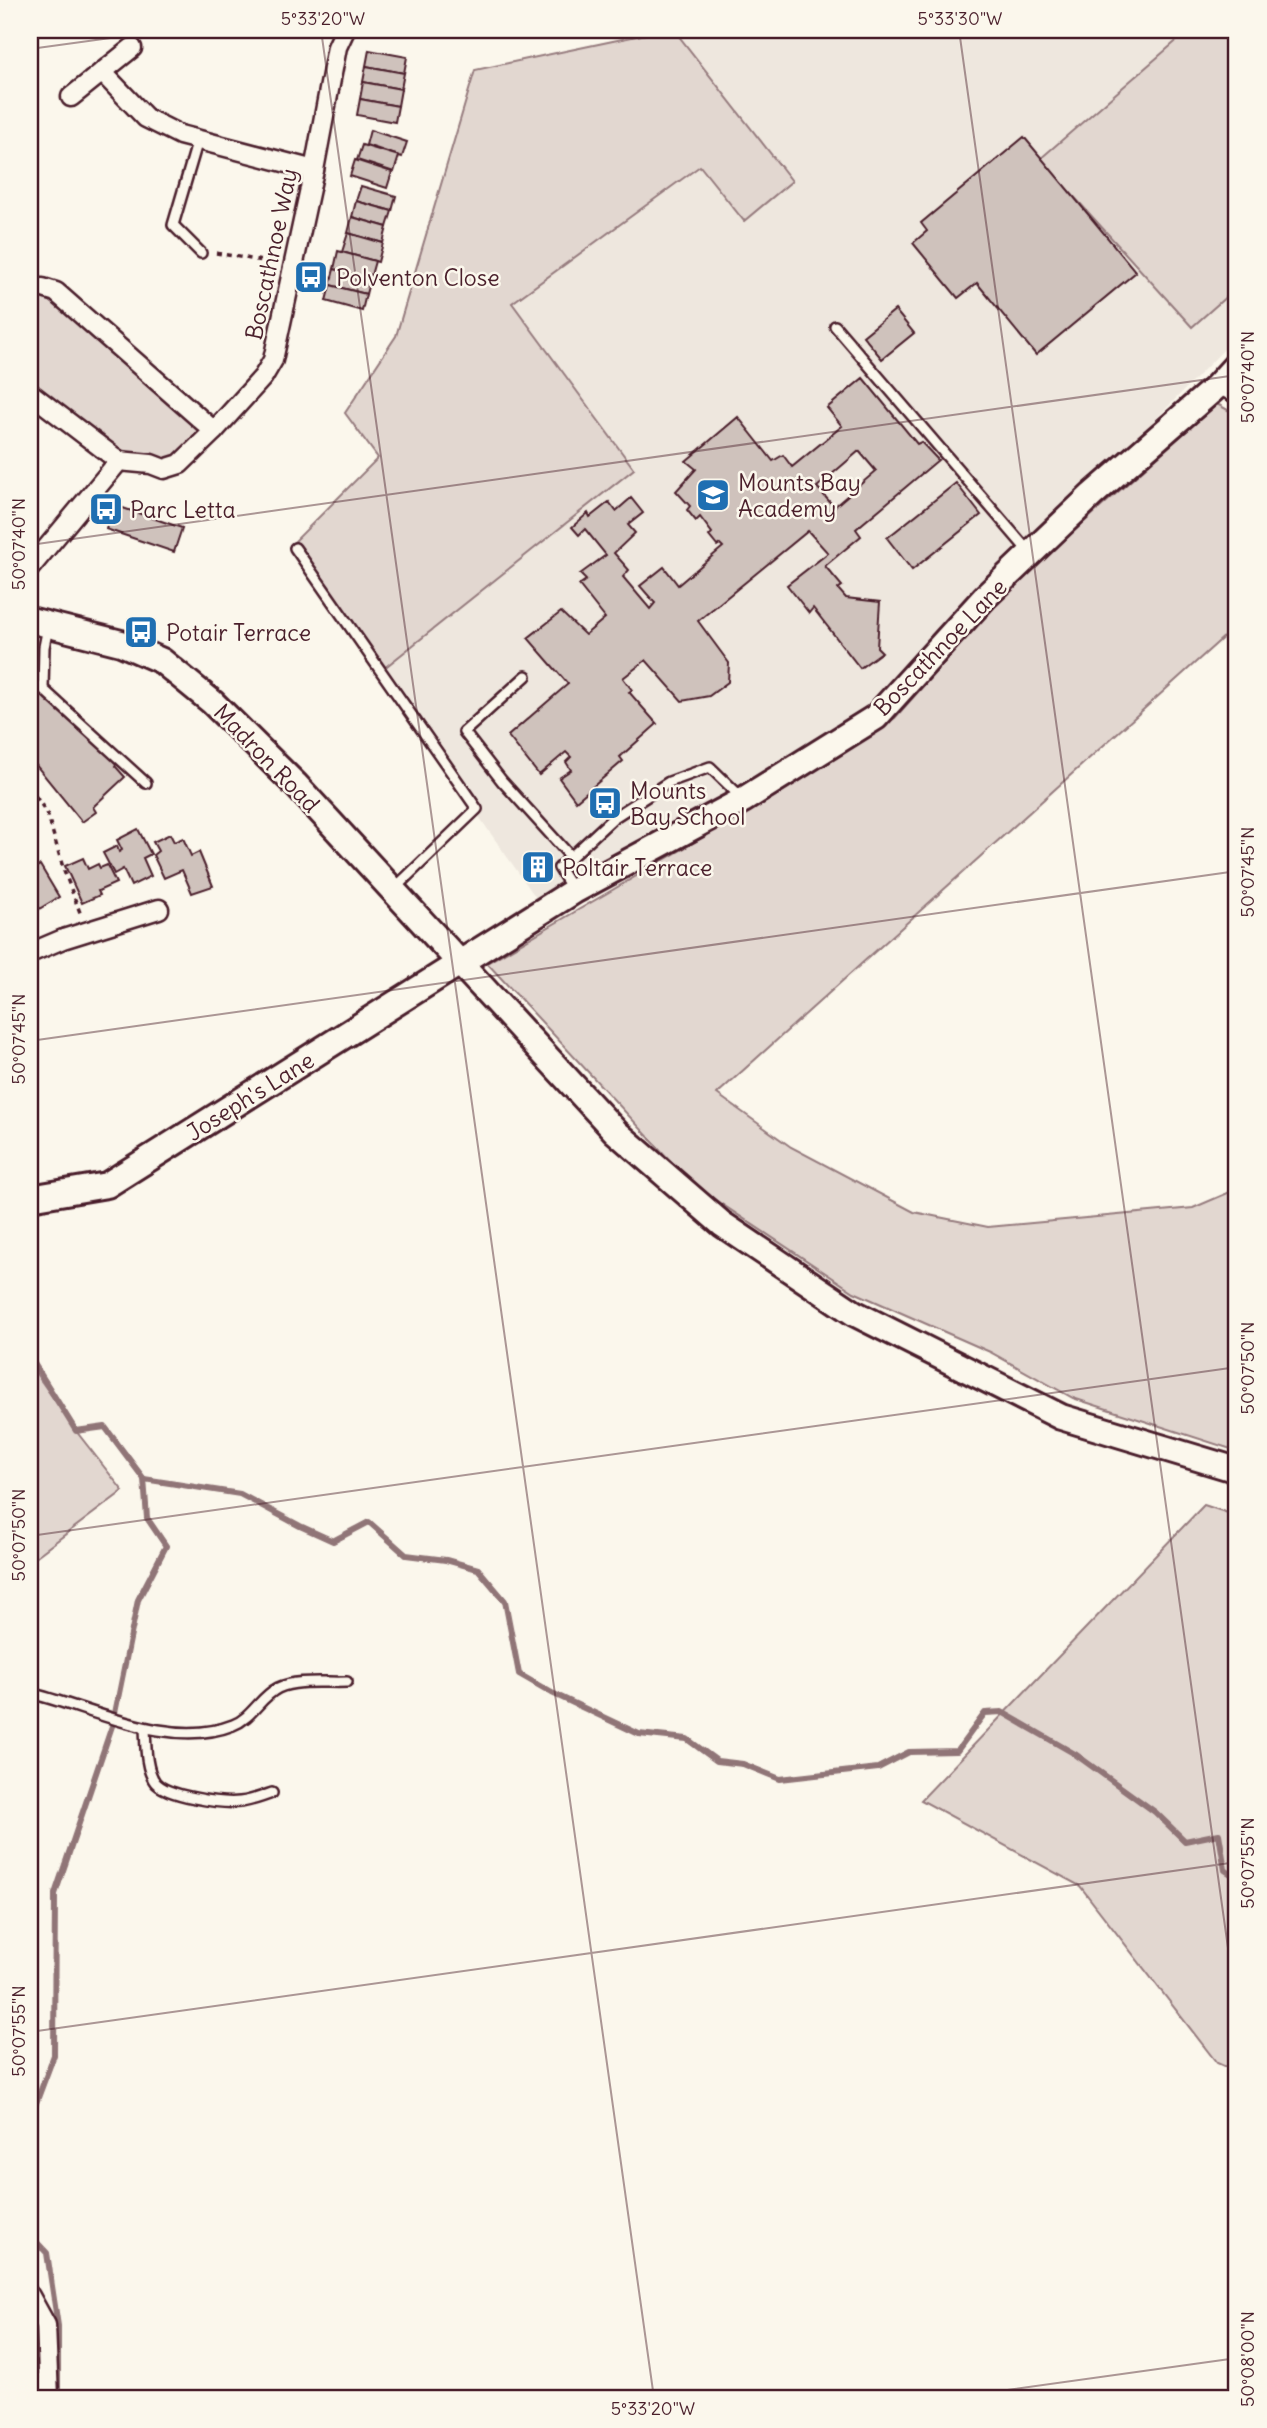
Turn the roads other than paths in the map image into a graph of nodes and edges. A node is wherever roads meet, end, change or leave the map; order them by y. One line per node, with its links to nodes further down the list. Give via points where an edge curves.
1 (345, 30): 6 (street, Boscathnoe Way, via 337,47)
2 (132, 48): 3 (street)
3 (102, 72): 4 (street); 5 (street, via 146,118)
4 (71, 97)
5 (198, 140): 6 (street); 7 (lane, via 173,225)
6 (314, 170): 14 (street, Boscathnoe Way, via 274,360)
7 (199, 251)
8 (30, 288): 14 (street, via 56,292)
9 (835, 326): 17 (lane)
10 (1237, 364): 11 (street, Boscathnoe Lane)
11 (1216, 387): 13 (lane); 17 (street, Boscathnoe Lane)
12 (30, 393): 15 (street)
13 (1237, 399)
14 (214, 431): 15 (street, Boscathnoe Way, via 180,464 164,470)
15 (119, 461): 18 (street)
16 (295, 548): 24 (lane, via 477,809)
17 (1030, 554): 22 (street, Boscathnoe Lane, via 876,717)
18 (30, 568)
19 (39, 622): 21 (lane, via 44,647 43,689); 24 (street, Madron Road, via 121,643 162,662 212,702 295,784)
20 (526, 676): 23 (lane, via 464,732)
21 (146, 783)
22 (743, 800): 23 (lane, via 710,767 669,782 613,818); 25 (street, Boscathnoe Lane)
23 (571, 857): 25 (lane, via 559,868)
24 (392, 891): 28 (street, Madron Road)
25 (574, 891): 28 (street, Boscathnoe Lane)
26 (159, 909): 27 (street)
27 (30, 953)
28 (460, 964): 29 (street, Joseph's Lane, via 107,1185); 30 (street, Madron Road, via 616,1132 722,1224 854,1313 1061,1417)
29 (30, 1198)
30 (1237, 1470)
31 (347, 1682): 33 (lane, via 278,1688 250,1715 219,1730 171,1733)
32 (30, 1693): 33 (lane)
33 (145, 1728): 34 (lane, via 150,1770 161,1787 225,1802)
34 (272, 1793)
35 (30, 2296): 36 (street, via 46,2325)
36 (49, 2398)

